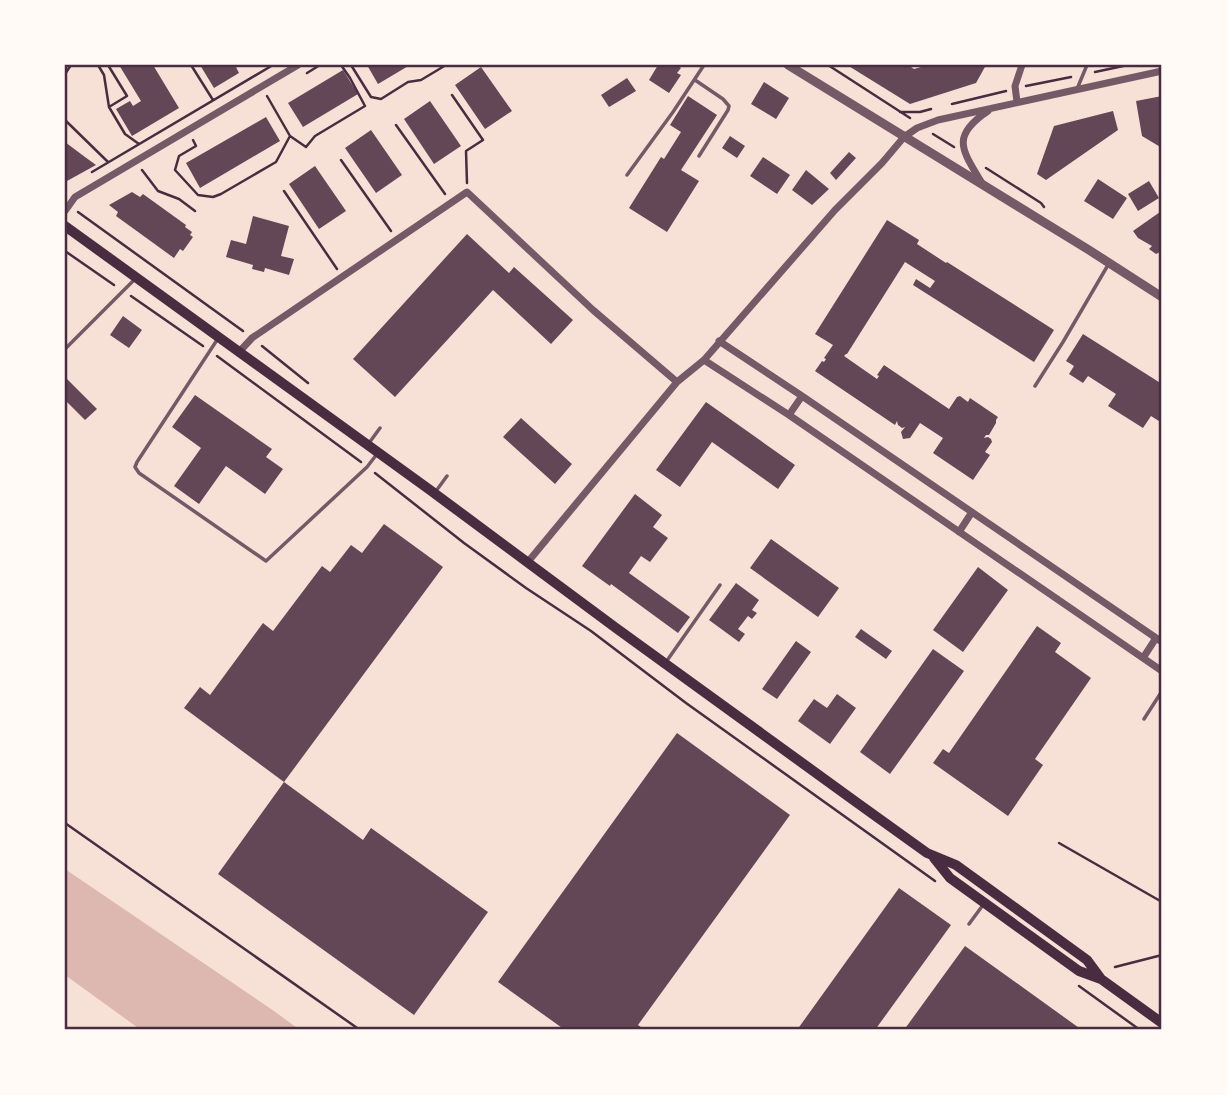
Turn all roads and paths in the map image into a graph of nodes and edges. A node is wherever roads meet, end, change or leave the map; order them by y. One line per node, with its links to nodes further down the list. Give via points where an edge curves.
1 (71, 65): 16 (path)
2 (98, 65): 23 (path)
3 (108, 65): 23 (path, via 128,96)
4 (191, 65): 21 (path)
5 (273, 65): 21 (path)
6 (298, 65): 42 (street, via 75,197)
7 (341, 65): 28 (path, via 365,106 315,136 306,147)
8 (351, 65): 9 (path, via 371,97 381,99)
9 (446, 65)
10 (704, 65): 17 (lane)
11 (788, 65): 29 (street)
12 (828, 65): 25 (path)
13 (1022, 65): 22 (street, via 1015,86)
14 (1087, 65): 18 (lane)
15 (1162, 71): 18 (street)
16 (65, 74)
17 (695, 80): 32 (lane, via 729,108); 37 (lane)
18 (1077, 90): 22 (street)
19 (453, 95): 40 (path, via 483,140 467,151)
20 (267, 96): 28 (path)
21 (214, 100): 31 (path)
22 (1017, 102): 24 (street)
23 (109, 107): 31 (path, via 125,134)
24 (992, 107): 29 (street, via 926,123); 38 (street, via 964,133 964,149)
25 (900, 112)
26 (65, 120): 34 (path)
27 (396, 125): 41 (path)
28 (290, 136): 30 (path, via 276,162 212,197 198,195 175,170 179,156 197,146)
29 (904, 137): 38 (street); 56 (street)
30 (192, 140)
31 (139, 144): 34 (path)
32 (699, 156)
33 (341, 160): 45 (path)
34 (108, 162): 36 (path)
35 (142, 170): 43 (path, via 158,191)
36 (87, 175)
37 (627, 175)
38 (983, 185): 49 (street)
39 (284, 191): 50 (path)
40 (467, 192): 41 (street); 61 (street)
41 (451, 203): 45 (street)
42 (67, 208): 46 (path)
43 (195, 211)
44 (65, 226): 51 (main road)
45 (397, 240): 50 (street)
46 (122, 244): 48 (path); 55 (path)
47 (65, 251): 52 (path)
48 (117, 251)
49 (1109, 263): 53 (street); 63 (lane)
50 (342, 276): 55 (street)
51 (136, 277): 52 (lane); 54 (main road)
52 (124, 290): 57 (lane); 58 (path)
53 (1162, 298)
54 (219, 338): 58 (lane); 59 (main road)
55 (251, 338): 59 (street); 62 (path)
56 (719, 341): 60 (street); 64 (street)
57 (65, 349)
58 (210, 351): 69 (path); 69 (lane, via 136,462 139,473 266,562)
59 (239, 352): 67 (main road)
60 (704, 360): 61 (street); 65 (street)
61 (677, 382): 74 (street)
62 (308, 383)
63 (1035, 386)
64 (802, 396): 65 (street); 72 (street)
65 (789, 415): 73 (street)
66 (380, 428): 67 (lane)
67 (367, 445): 68 (main road)
68 (378, 453): 69 (lane); 71 (main road)
69 (368, 467): 85 (path, via 464,543)
70 (447, 476): 71 (lane)
71 (435, 493): 74 (main road)
72 (972, 512): 73 (street); 76 (street)
73 (959, 532): 77 (street)
74 (527, 563): 78 (main road)
75 (720, 585): 78 (lane)
76 (1159, 640): 77 (street)
77 (1143, 658): 79 (street)
78 (664, 664): 84 (main road)
79 (1162, 671)
80 (1162, 691): 81 (lane)
81 (1144, 719)
82 (65, 823): 94 (path)
83 (1059, 843): 86 (path)
84 (932, 856): 87 (main road, via 950,878); 91 (main road, via 995,887 1087,960)
85 (936, 883)
86 (1162, 902)
87 (984, 903): 88 (lane); 91 (main road, via 1079,971)
88 (969, 924)
89 (1162, 955): 90 (path)
90 (1115, 967)
91 (1101, 979): 93 (main road)
92 (1076, 984): 95 (path)
93 (1162, 1023)
94 (360, 1030)
95 (1140, 1030)

